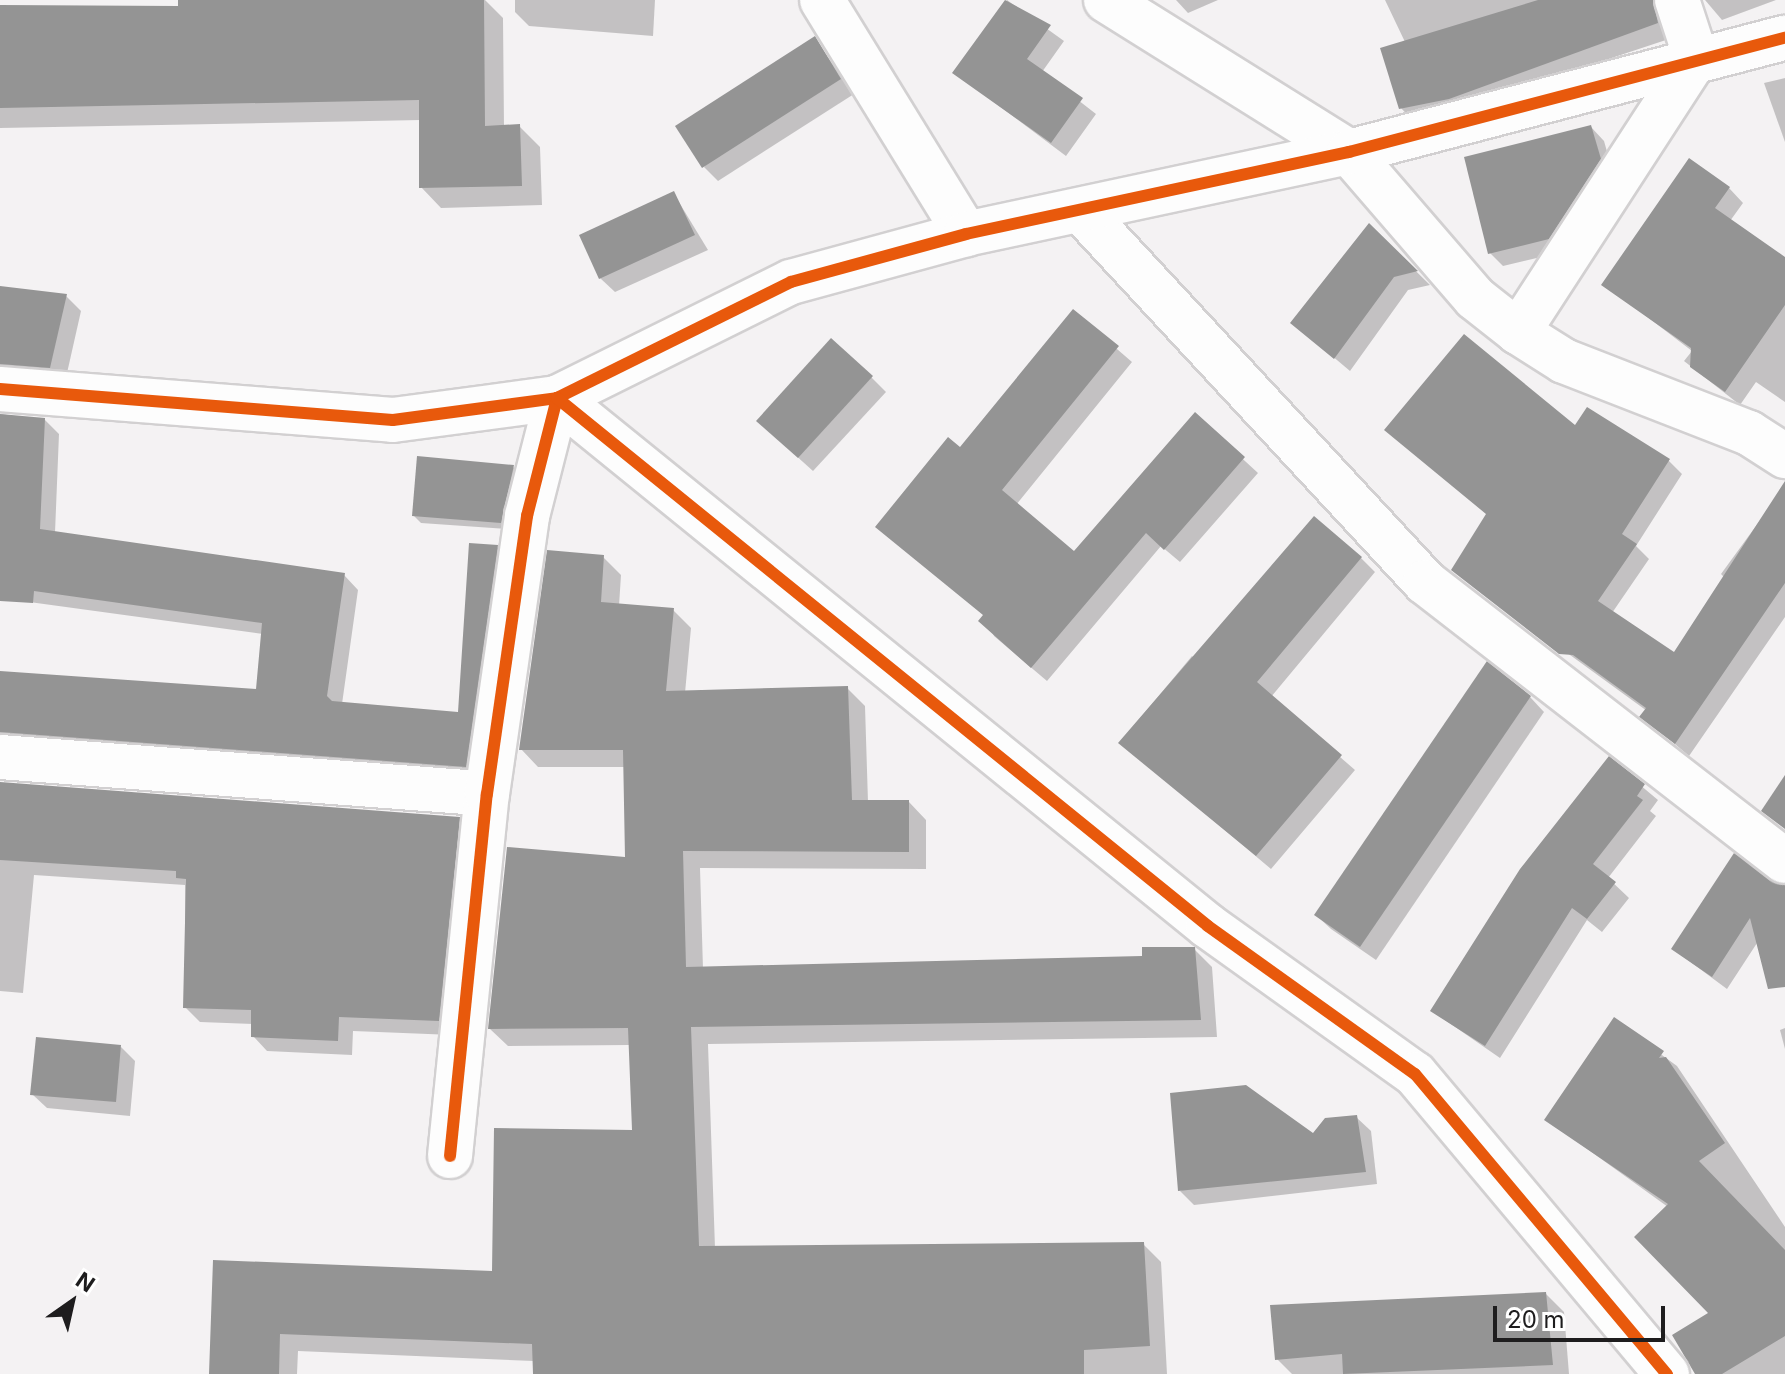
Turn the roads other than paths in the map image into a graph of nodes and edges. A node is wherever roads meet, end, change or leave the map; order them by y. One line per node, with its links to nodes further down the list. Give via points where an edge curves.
1 (822, 0): 8 (street)
2 (1106, 0): 6 (street)
3 (1677, 0): 5 (street)
4 (1785, 38): 5 (street)
5 (1696, 58): 6 (street); 9 (street)
6 (1349, 152): 7 (street); 9 (street, via 1475,298)
7 (1084, 214): 8 (street); 15 (street, via 1425,582)
8 (966, 234): 11 (street, via 791,282)
9 (1518, 332): 12 (street, via 1564,361 1749,433)
10 (0, 389): 11 (street, via 393,420)
11 (557, 398): 14 (street, via 527,516); 17 (street, via 1208,926 1415,1074)
12 (1785, 456)
13 (0, 757): 14 (street)
14 (487, 794): 16 (street)
15 (1785, 861)
16 (450, 1156)
17 (1667, 1374)

